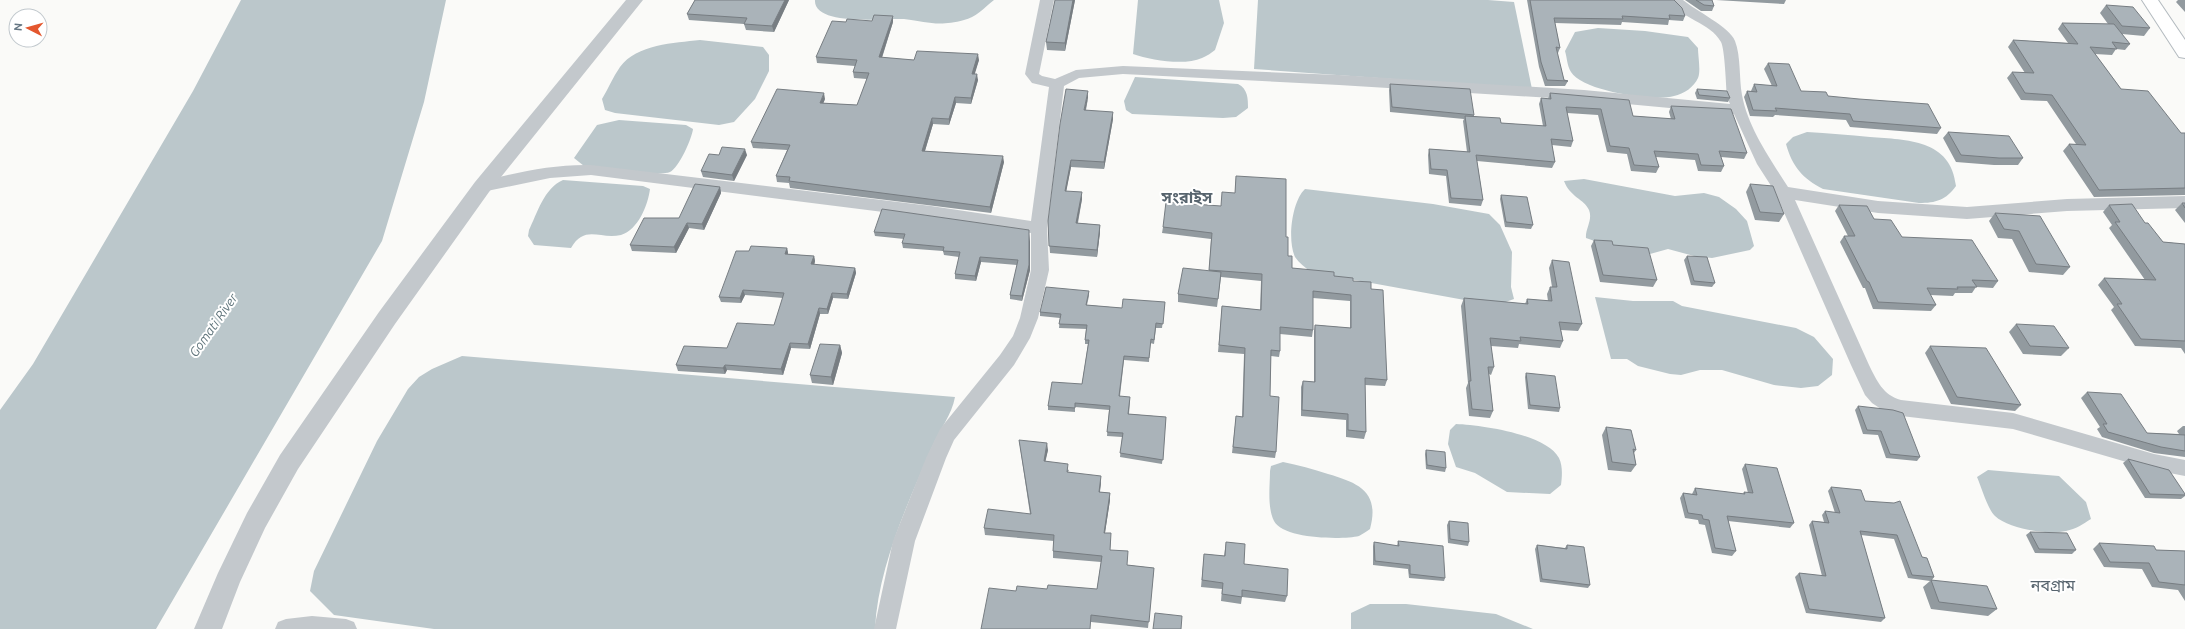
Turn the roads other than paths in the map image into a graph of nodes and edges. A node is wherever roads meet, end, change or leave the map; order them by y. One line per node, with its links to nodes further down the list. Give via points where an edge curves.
1 (635, 0): 8 (street)
2 (1047, 0): 6 (street, via 1032,74 1037,80)
3 (1675, 0): 7 (street, via 1690,14 1712,25 1728,41)
4 (2150, 0): 5 (main road)
5 (2185, 53)
6 (1057, 84): 7 (street, via 1076,74 1123,70 1448,86 1584,95); 11 (street)
7 (1739, 110): 9 (street, via 1753,144)
8 (482, 187): 11 (street, via 571,169 591,170 931,212); 13 (street, via 387,318 290,462 256,521 227,581)
9 (1783, 192): 10 (street, via 1878,207 1967,213 2067,205); 12 (street, via 1860,365 1872,390 1879,398 1901,408 2013,421)
10 (2185, 202)
11 (1039, 228): 16 (street, via 1040,270 1029,318 1021,338 1007,360 947,435 936,458 904,541)
12 (2185, 468)
13 (208, 629)
14 (286, 629): 15 (street, via 312,626)
15 (346, 629)
16 (885, 629)

